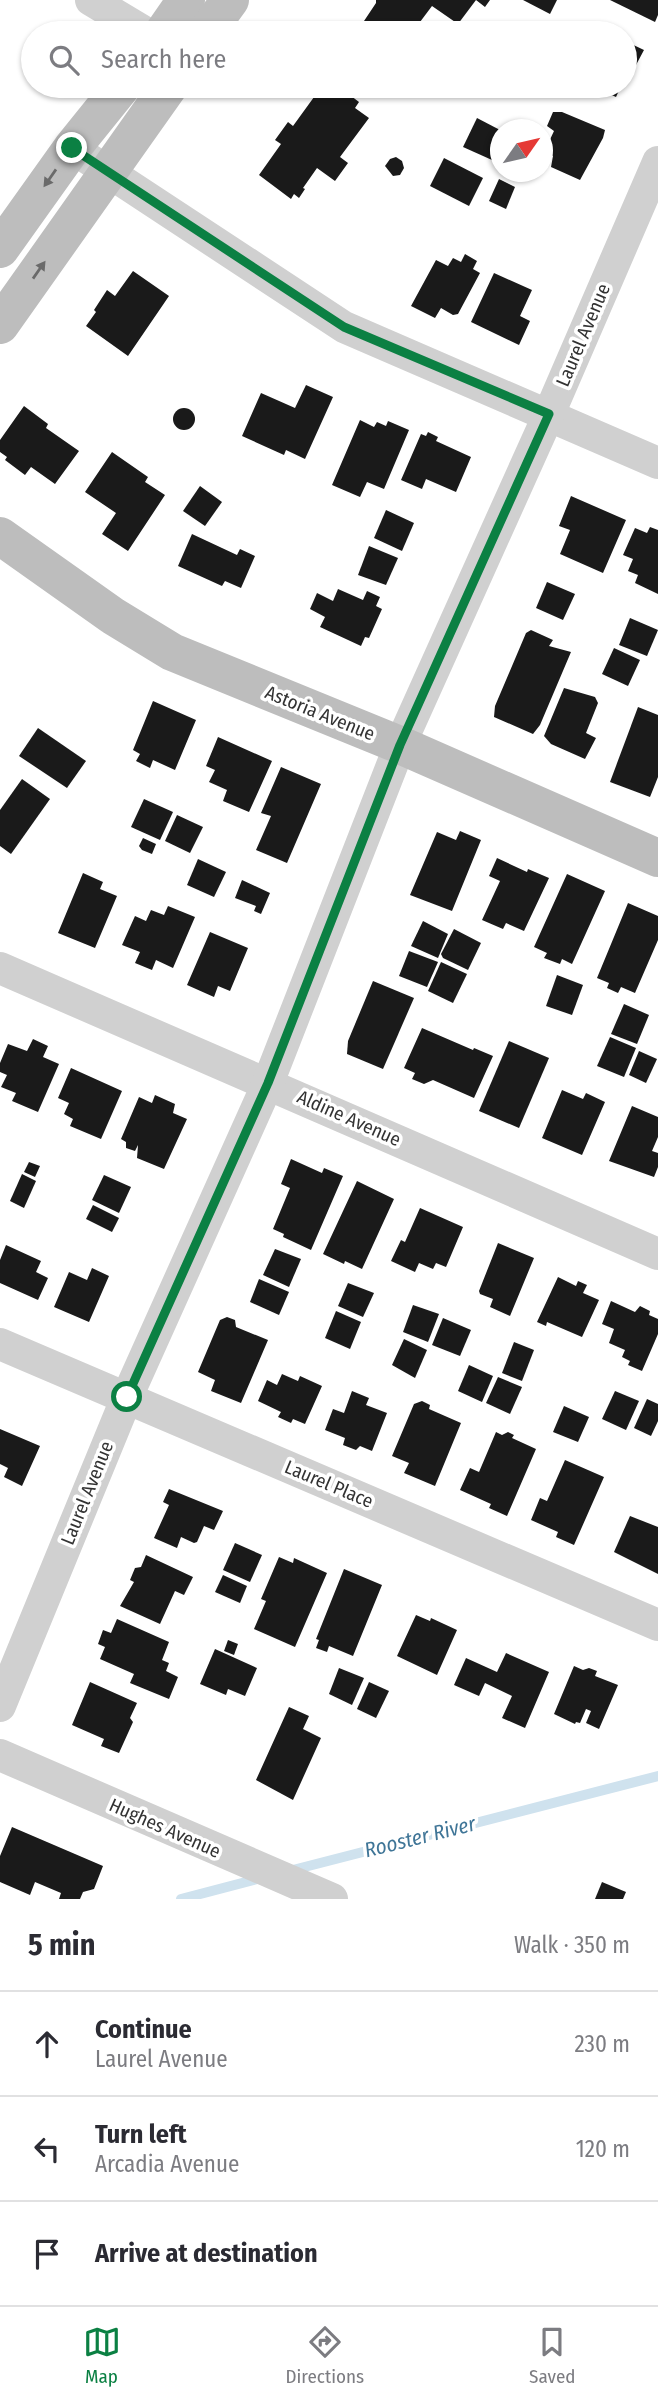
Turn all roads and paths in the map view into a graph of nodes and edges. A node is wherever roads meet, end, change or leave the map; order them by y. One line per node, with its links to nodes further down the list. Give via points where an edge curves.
1 (91, 0): 4 (street)
2 (186, 0): 5 (street)
3 (230, 0): 6 (street)
4 (126, 21)
5 (171, 21)
6 (215, 21)
7 (112, 98): 9 (street)
8 (160, 98): 11 (street)
9 (72, 148): 11 (street); 12 (street, one-way to 12)
10 (658, 162): 14 (street, Laurel Avenue)
11 (108, 172): 13 (street, one-way to 11); 14 (street, via 344,327)
12 (0, 249)
13 (0, 325)
14 (549, 414): 15 (street); 17 (street, Laurel Avenue)
15 (658, 463)
16 (0, 536): 17 (street, Astoria Avenue, via 172,652)
17 (400, 745): 18 (street, Astoria Avenue); 20 (street, Laurel Avenue)
18 (658, 858)
19 (0, 968): 20 (street, Aldine Avenue)
20 (268, 1083): 21 (street, Aldine Avenue); 23 (street, Laurel Avenue)
21 (658, 1254)
22 (0, 1344): 23 (street, Laurel Place)
23 (127, 1397): 24 (street, Laurel Place); 25 (street, Laurel Avenue)
24 (658, 1625)
25 (0, 1706)
26 (0, 1755): 27 (street, Hughes Avenue)
27 (332, 1899)

